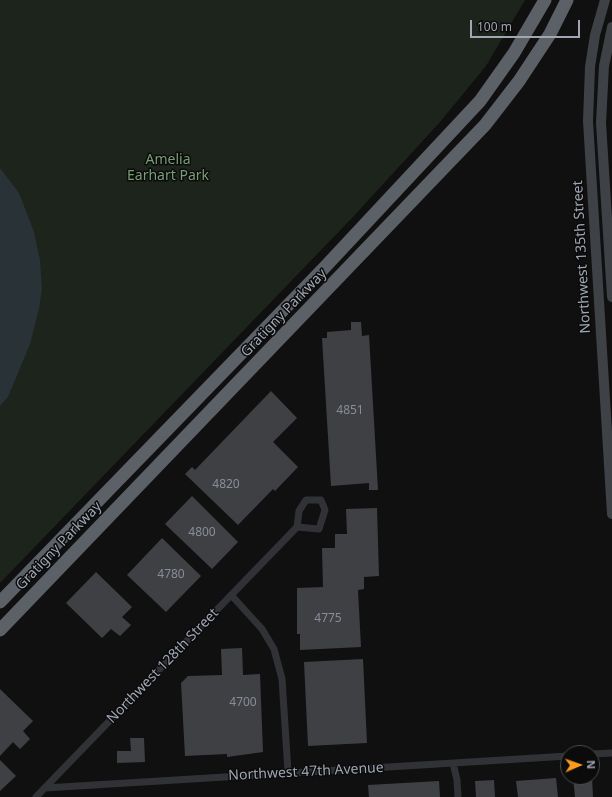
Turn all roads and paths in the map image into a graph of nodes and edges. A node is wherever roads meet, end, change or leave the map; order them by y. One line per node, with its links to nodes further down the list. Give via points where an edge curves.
1 (545, 0): 10 (highway, Gratigny Parkway, via 514,53 480,101 324,268)
2 (567, 0): 11 (highway, Gratigny Parkway, via 519,81 485,126)
3 (605, 0): 6 (main road, Northwest 135th Street, via 595,35 588,86)
4 (612, 27): 5 (main road, Northwest 135th Street, via 604,66 601,123)
5 (612, 298): 6 (main road)
6 (598, 299): 7 (main road, Northwest 135th Street)
7 (612, 514)
8 (297, 527): 8 (street, via 319,529 325,510 321,500 306,500 299,511); 9 (street, Northwest 128th Street)
9 (232, 596): 16 (street, via 262,629 274,649 282,679); 17 (street, Northwest 128th Street)
10 (0, 602)
11 (0, 630)
12 (612, 753): 13 (street)
13 (600, 754)
14 (560, 756): 15 (street, Northwest 47th Avenue)
15 (453, 763): 16 (street, Northwest 47th Avenue); 19 (street)
16 (288, 772): 17 (street, Northwest 47th Avenue)
17 (45, 788): 18 (street, Northwest 128th Street)
18 (36, 797)
19 (458, 797)

